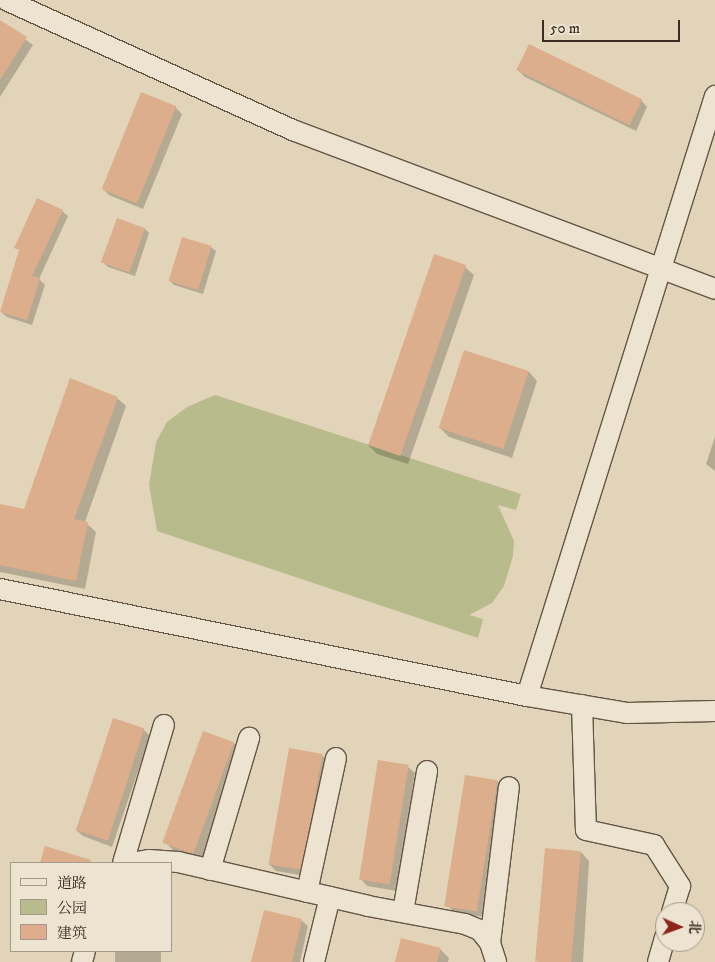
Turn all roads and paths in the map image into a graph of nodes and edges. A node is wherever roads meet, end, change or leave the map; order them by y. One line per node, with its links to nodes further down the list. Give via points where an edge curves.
1 (5, 0): 2 (street); 4 (street, via 295,130)
2 (0, 6)
3 (715, 96): 4 (street)
4 (660, 268): 5 (street); 7 (street)
5 (715, 289)
6 (0, 588): 7 (street)
7 (527, 696): 8 (street)
8 (582, 705): 9 (street, via 627,712); 20 (street, via 586,830 654,845 680,886)
9 (715, 711)
10 (164, 726): 15 (street)
11 (249, 738): 17 (street)
12 (336, 758): 18 (street)
13 (427, 771): 21 (street)
14 (509, 787): 22 (street)
15 (123, 862)
16 (136, 862): 17 (street, via 178,862)
17 (210, 870): 18 (street)
18 (308, 892): 19 (street)
19 (330, 897): 21 (street); 23 (street)
20 (675, 902)
21 (403, 912): 22 (street, via 464,924 480,930)
22 (490, 943): 24 (street)
23 (314, 962)
24 (496, 962)

